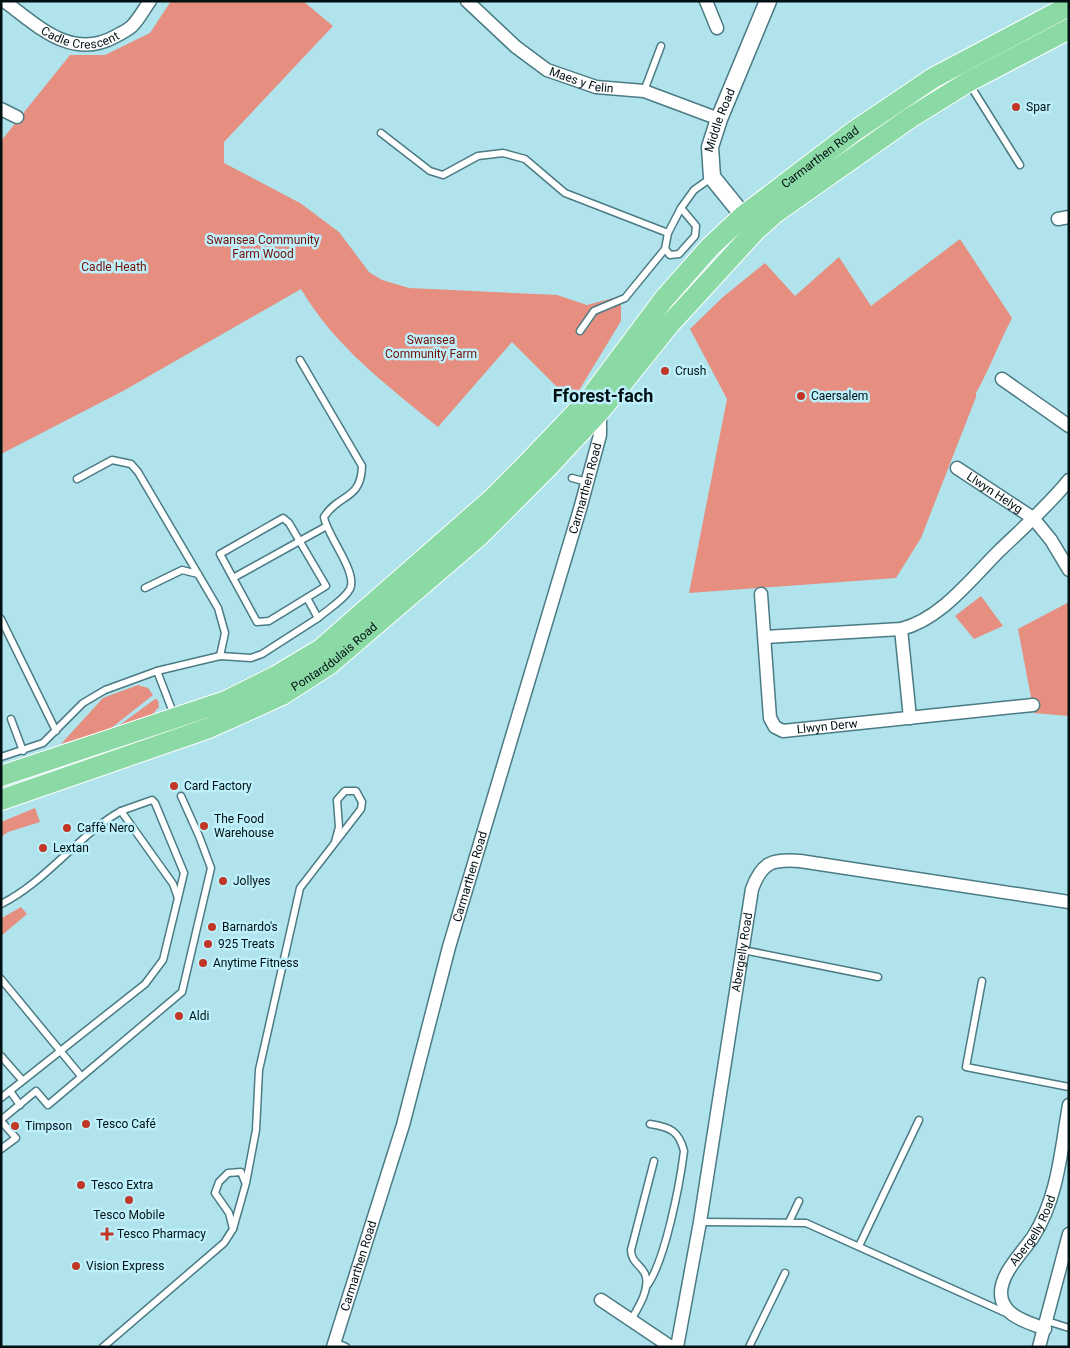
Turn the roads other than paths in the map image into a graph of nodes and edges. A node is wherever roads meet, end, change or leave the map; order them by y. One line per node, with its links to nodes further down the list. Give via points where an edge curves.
1 (4, 1): 2 (street, Cadle Crescent, via 42,30 72,44 104,43 131,27)
2 (150, 1)
3 (467, 1): 11 (street, Maes y Felin, via 516,47 547,70 596,86)
4 (706, 1): 7 (street)
5 (768, 1): 14 (street, Middle Road)
6 (1069, 6): 19 (main road, Carmarthen Road, via 933,78 853,132)
7 (718, 28)
8 (1069, 29): 10 (main road, Carmarthen Road)
9 (661, 46): 11 (lane)
10 (968, 82): 16 (lane); 19 (main road, Carmarthen Road, via 791,201)
11 (644, 92): 14 (street, Maes y Felin)
12 (1, 109): 13 (street)
13 (17, 117)
14 (719, 119): 17 (street, Middle Road, via 710,147)
15 (381, 133): 20 (lane, via 430,171 443,175 478,156 503,153 525,159 565,193)
16 (1020, 164)
17 (712, 177): 18 (lane, via 694,190); 19 (street)
18 (681, 208): 20 (lane); 21 (lane, via 696,226 695,236 679,254 670,255)
19 (749, 224): 25 (main road, Carmarthen Road, via 670,325)
20 (668, 234): 21 (lane)
21 (665, 249): 22 (lane, via 625,298 594,311)
22 (580, 331)
23 (300, 360): 33 (lane, via 362,466 362,480 357,489 329,508 324,517)
24 (1002, 379): 26 (street)
25 (595, 404): 31 (street, Carmarthen Road, via 600,435); 50 (main road, Pontarddulais Road, via 321,649 226,701); 55 (main road, Pontarddulais Road, via 478,537 330,664 282,695 209,728)
26 (1069, 426)
27 (957, 468): 32 (street, Llwyn Helyg)
28 (572, 478): 31 (lane)
29 (77, 479): 36 (lane, via 112,460 132,464)
30 (1069, 480): 32 (street)
31 (587, 482): 96 (street, Carmarthen Road, via 449,947 403,1125)
32 (1033, 518): 35 (street, Llwyn Helyg); 43 (street, via 936,610 911,626)
33 (325, 527): 34 (lane); 41 (lane, via 352,576 351,587 346,594)
34 (300, 541): 37 (lane); 37 (lane, via 283,518 220,554); 40 (lane, via 326,586)
35 (1069, 570)
36 (198, 574): 38 (lane, via 182,570); 45 (lane, via 224,624)
37 (233, 578): 40 (lane, via 257,622 269,621)
38 (145, 588)
39 (762, 594): 44 (street, Llwyn Derw)
40 (307, 598): 41 (lane)
41 (318, 618): 45 (lane, via 262,654 251,658)
42 (1, 620): 51 (lane)
43 (901, 628): 44 (street); 48 (street)
44 (764, 637): 48 (street, Llwyn Derw, via 770,718 775,727 783,731)
45 (220, 656): 46 (lane)
46 (158, 671): 50 (lane); 51 (lane, via 105,690 82,703)
47 (1033, 705): 48 (street, Llwyn Derw)
48 (910, 718)
49 (11, 719): 52 (lane)
50 (175, 719): 54 (main road, Pontarddulais Road)
51 (56, 731): 52 (lane, via 43,743)
52 (23, 751): 53 (lane)
53 (1, 757)
54 (1, 776)
55 (30, 790): 57 (main road, Pontarddulais Road); 58 (lane)
56 (181, 796): 70 (lane, via 211,868 182,992)
57 (1, 800)
58 (1, 805)
59 (121, 811): 61 (lane, via 173,884); 61 (lane, via 147,801 155,803 184,872); 63 (lane, via 26,888)
60 (335, 842): 60 (lane, via 361,809 362,802 356,791 345,791 337,800 339,827); 82 (lane, via 300,888 259,1070 256,1130)
61 (178, 898): 68 (lane, via 163,960 145,984)
62 (1069, 902): 64 (street, Abergelly Road, via 800,861 774,861 760,870 756,879)
63 (1, 904)
64 (743, 950): 65 (lane); 84 (street, Abergelly Road)
65 (878, 977)
66 (1, 978): 68 (lane)
67 (982, 982): 72 (lane, via 966,1067)
68 (60, 1050): 70 (lane); 71 (lane)
69 (1, 1056): 71 (lane)
70 (81, 1076): 75 (lane, via 48,1105 36,1091)
71 (22, 1080): 73 (lane)
72 (1069, 1087)
73 (10, 1091): 74 (lane); 75 (lane)
74 (1, 1098)
75 (20, 1105): 78 (lane)
76 (1069, 1105): 92 (street, Abergelly Road, via 1052,1201 1034,1236 1004,1279 1001,1294)
77 (919, 1120): 88 (lane)
78 (1, 1121): 80 (lane, via 16,1138)
79 (650, 1124): 90 (lane, via 675,1131 684,1152 665,1238 655,1271)
80 (1, 1149)
81 (654, 1161): 90 (lane, via 630,1250 634,1262 645,1274)
82 (246, 1183): 86 (lane); 86 (lane, via 241,1172 228,1173 219,1182 215,1193 229,1213)
83 (798, 1201): 85 (lane)
84 (700, 1222): 85 (lane); 100 (street, Abergelly Road)
85 (789, 1222): 88 (lane, via 821,1228)
86 (233, 1229): 97 (lane, via 224,1243)
87 (1069, 1234): 94 (street)
88 (859, 1246): 92 (lane)
89 (785, 1273): 101 (lane)
90 (646, 1287): 93 (lane)
91 (601, 1300): 93 (street)
92 (1012, 1316): 94 (street)
93 (632, 1320): 99 (street)
94 (1046, 1325): 95 (lane); 102 (street)
95 (1069, 1328)
96 (333, 1345): 98 (lane, Carmarthen Road)
97 (103, 1347)
98 (346, 1347)
99 (671, 1347)
100 (677, 1347)
101 (749, 1347)
102 (1039, 1347)

